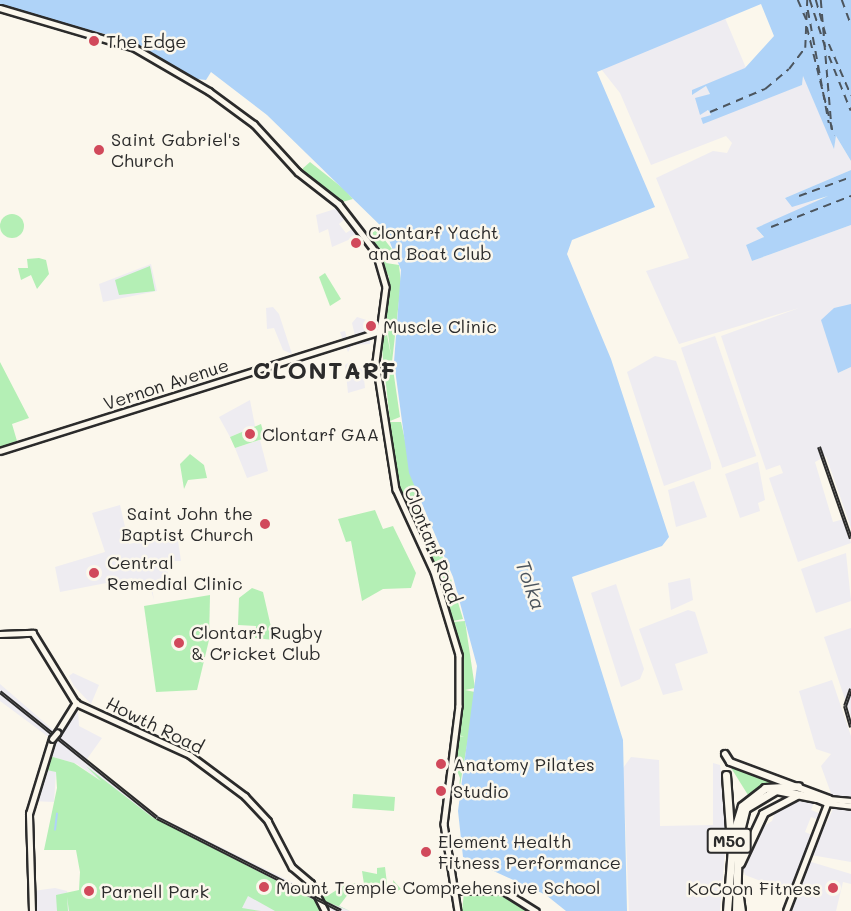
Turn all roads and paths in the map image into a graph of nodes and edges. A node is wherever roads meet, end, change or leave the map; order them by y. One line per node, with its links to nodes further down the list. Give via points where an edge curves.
1 (0, 8): 2 (main road, Clontarf Road, via 155,57 254,124 298,172 339,204 373,247 386,287)
2 (378, 329): 3 (main road, Vernon Avenue); 19 (main road, Clontarf Road, via 376,366 397,493 434,572 459,655 459,706 444,802 445,848)
3 (0, 451)
4 (0, 634): 5 (main road, via 29,634 41,646)
5 (72, 696): 6 (main road); 7 (main road)
6 (76, 703): 7 (main road); 22 (main road, Howth Road, via 185,752 233,785 268,821)
7 (68, 713): 21 (main road, bridge, via 52,739 29,814)
8 (725, 754): 10 (highway, via 730,762)
9 (726, 775): 20 (highway, M50, via 732,782)
10 (798, 786): 12 (highway, via 773,785); 13 (highway)
11 (816, 798): 12 (highway, via 783,789); 13 (highway); 16 (highway, via 788,797)
12 (750, 801): 17 (highway, M50, via 739,826); 20 (highway, M50, via 734,827)
13 (829, 801): 14 (main road); 15 (main road); 28 (main road)
14 (851, 801)
15 (851, 806)
16 (763, 814): 17 (highway, M50)
17 (738, 872): 18 (highway, M50)
18 (738, 890): 26 (highway, M50); 27 (highway, M50)
19 (456, 891): 23 (main road, Clontarf Road); 24 (main road, via 502,890)
20 (728, 897): 25 (highway, M50)
21 (32, 911)
22 (325, 911)
23 (458, 911)
24 (536, 911)
25 (727, 911)
26 (736, 911)
27 (741, 911)
28 (786, 911)

